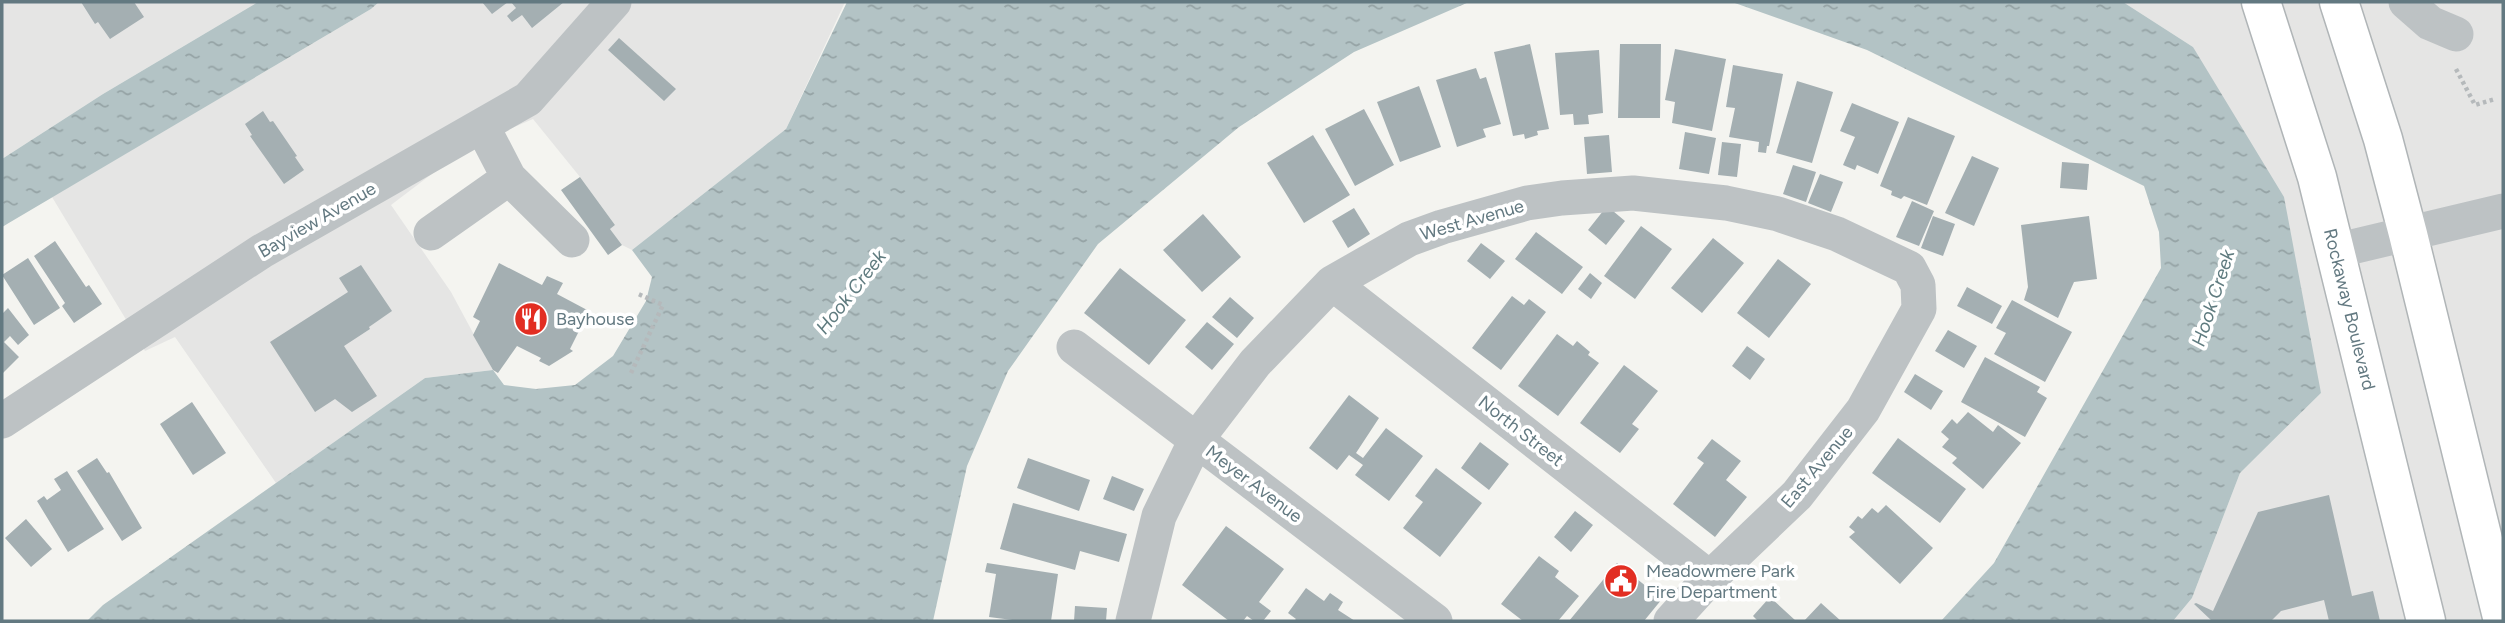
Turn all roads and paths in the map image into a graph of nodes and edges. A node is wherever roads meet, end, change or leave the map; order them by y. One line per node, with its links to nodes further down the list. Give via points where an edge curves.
1 (614, 2): 6 (street, Bayview Avenue, via 528,99)
2 (2339, 2): 10 (highway)
3 (2406, 2): 5 (street, via 2430,23)
4 (2261, 3): 12 (highway, Rockaway Boulevard, via 2317,177)
5 (2456, 34)
6 (482, 126): 7 (street); 18 (street, Bayview Avenue, via 262,251)
7 (509, 178): 9 (street); 11 (street)
8 (2503, 211): 10 (street)
9 (431, 233)
10 (2408, 234): 12 (street); 25 (highway)
11 (572, 240)
12 (2335, 251): 24 (highway, Rockaway Boulevard)
13 (1332, 283): 14 (street, West Avenue, via 1409,239 1442,227 1527,203 1633,193 1726,203 1790,218 1909,268); 19 (street, West Avenue, via 1255,363); 20 (street, North Street)
14 (1918, 285): 20 (street, East Avenue, via 1919,309 1863,410 1797,495)
15 (636, 293): 17 (path, via 663,305)
16 (1074, 346): 19 (street, Meyer Avenue)
17 (631, 373)
18 (2, 421)
19 (1196, 440): 21 (street, West Avenue, via 1159,516); 22 (street, Meyer Avenue)
20 (1710, 578): 23 (street, East Avenue)
21 (1133, 621)
22 (1434, 621)
23 (1671, 621)
24 (2426, 621)
25 (2503, 621)

